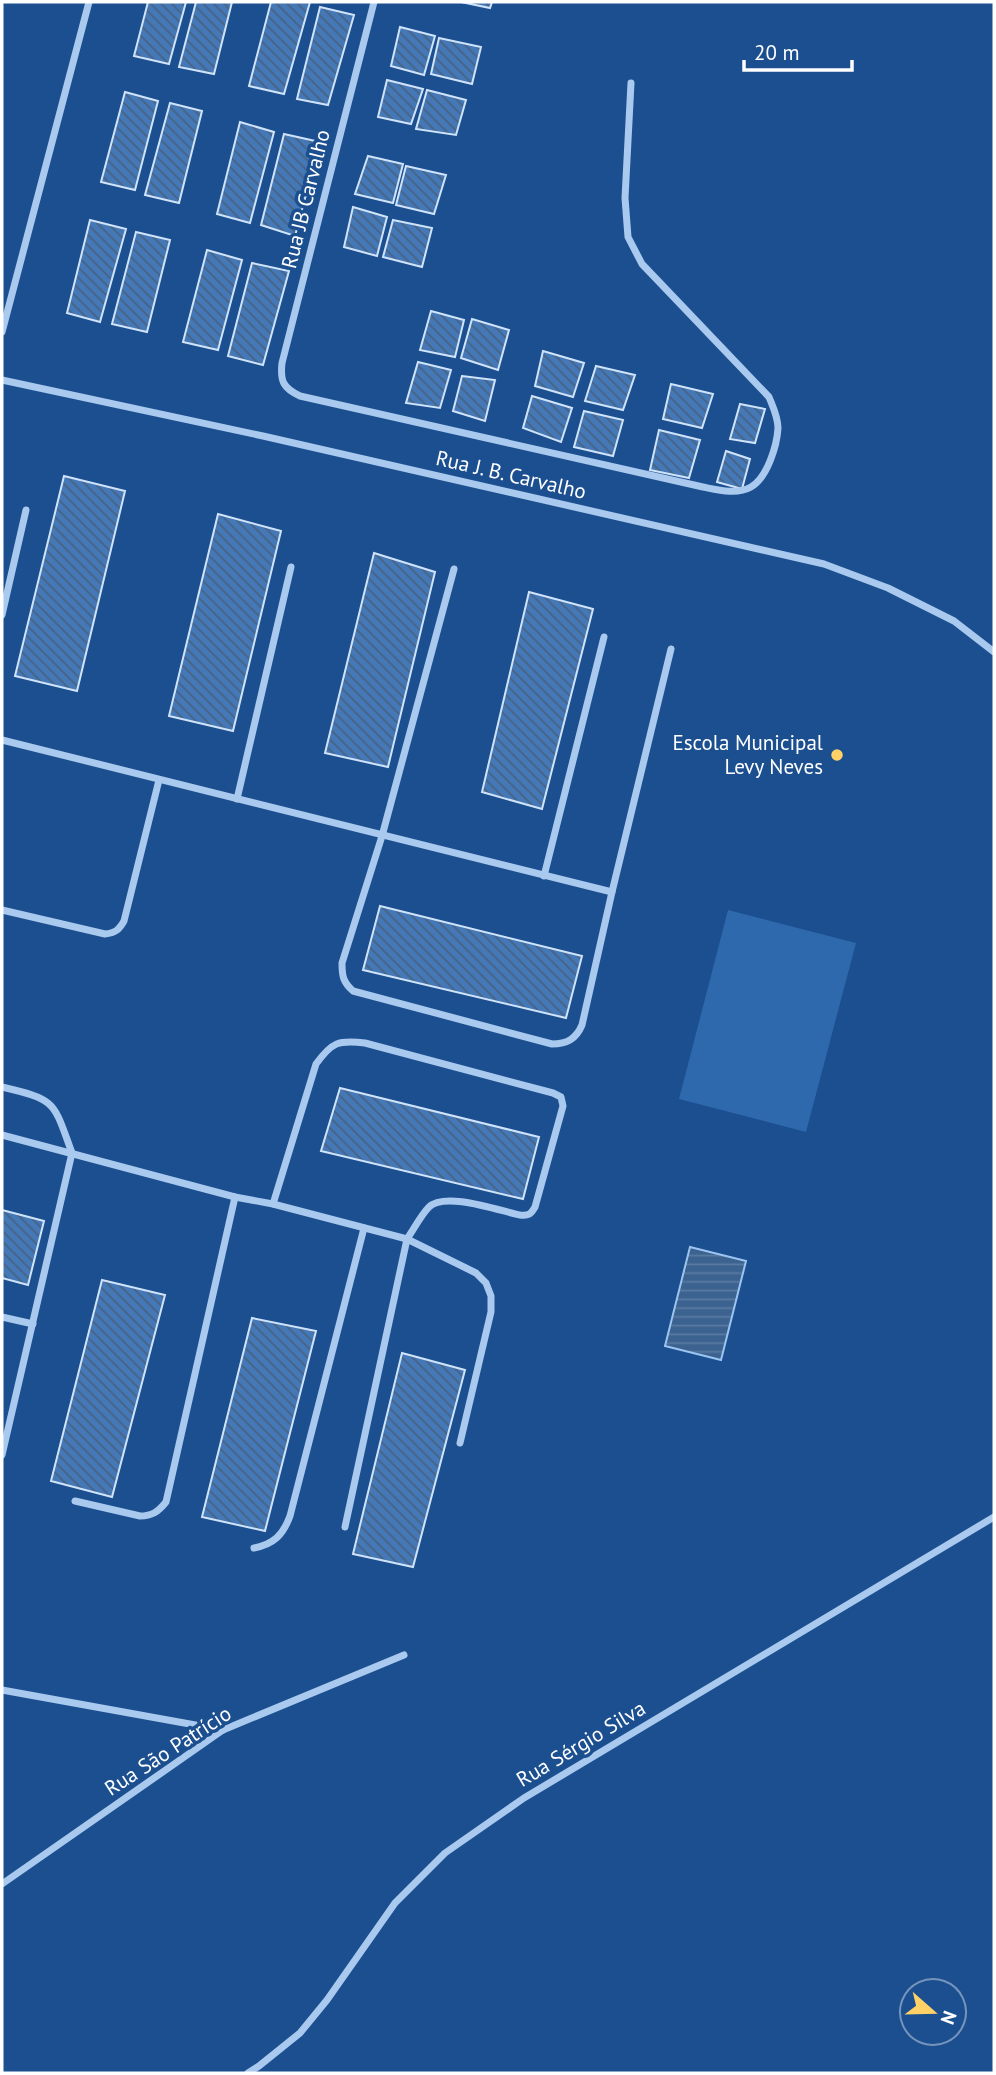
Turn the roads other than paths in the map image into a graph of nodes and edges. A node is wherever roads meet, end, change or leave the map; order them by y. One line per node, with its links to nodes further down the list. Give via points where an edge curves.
1 (89, 2): 4 (street)
2 (374, 2): 3 (street, Rua JB Carvalho, via 282,363 283,385 300,396 732,492 750,488 769,464 778,429 769,397 642,264 628,237 625,198)
3 (631, 83)
4 (2, 332)
5 (2, 380): 12 (street, Rua J. B. Carvalho, via 824,564 888,588 954,621)
6 (26, 510): 9 (street)
7 (291, 567): 15 (street)
8 (454, 569): 16 (street)
9 (2, 615)
10 (604, 637): 17 (street)
11 (671, 649): 18 (street)
12 (994, 652)
13 (2, 740): 14 (street)
14 (159, 780): 15 (street); 19 (street, via 124,920 114,933)
15 (237, 799): 16 (street)
16 (382, 836): 17 (street); 18 (street, via 342,963 345,984 368,996 552,1044 571,1040 582,1025)
17 (544, 876): 18 (street)
18 (612, 892)
19 (2, 910)
20 (2, 1087): 22 (street, via 50,1103)
21 (2, 1135): 22 (street)
22 (72, 1153): 23 (street); 28 (street)
23 (234, 1197): 24 (street); 31 (street, via 166,1502 158,1512 140,1516)
24 (273, 1204): 25 (street); 26 (street, via 316,1064 337,1042 365,1043 561,1097 564,1106 531,1213 436,1202)
25 (364, 1228): 26 (street); 34 (street, via 290,1516 276,1540)
26 (407, 1239): 29 (street, via 476,1273 491,1296); 33 (street)
27 (2, 1317): 28 (street)
28 (33, 1324): 30 (street)
29 (460, 1443)
30 (2, 1455)
31 (75, 1501)
32 (994, 1517): 39 (street, Rua Sérgio Silva, via 524,1798 445,1853 395,1903 300,2033)
33 (345, 1527)
34 (254, 1549)
35 (404, 1655): 37 (street, Rua São Patrício)
36 (2, 1690): 37 (street)
37 (223, 1730): 38 (street, Rua São Patrício)
38 (2, 1884)
39 (248, 2073)

